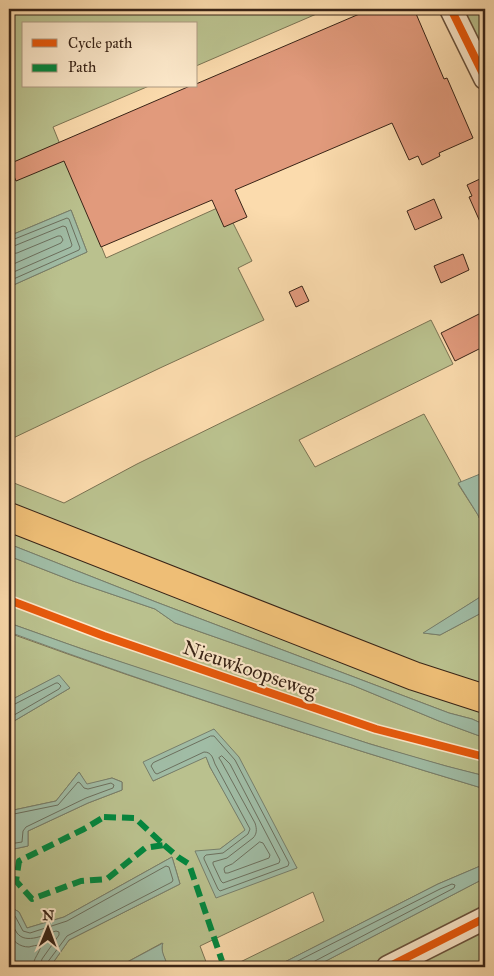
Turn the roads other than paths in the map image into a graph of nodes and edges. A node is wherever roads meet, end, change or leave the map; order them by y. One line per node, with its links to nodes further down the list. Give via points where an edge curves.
1 (451, 9): 2 (street)
2 (485, 78)
3 (9, 517): 4 (main road, via 414,676)
4 (485, 699)
5 (485, 918): 6 (street)
6 (388, 967)

